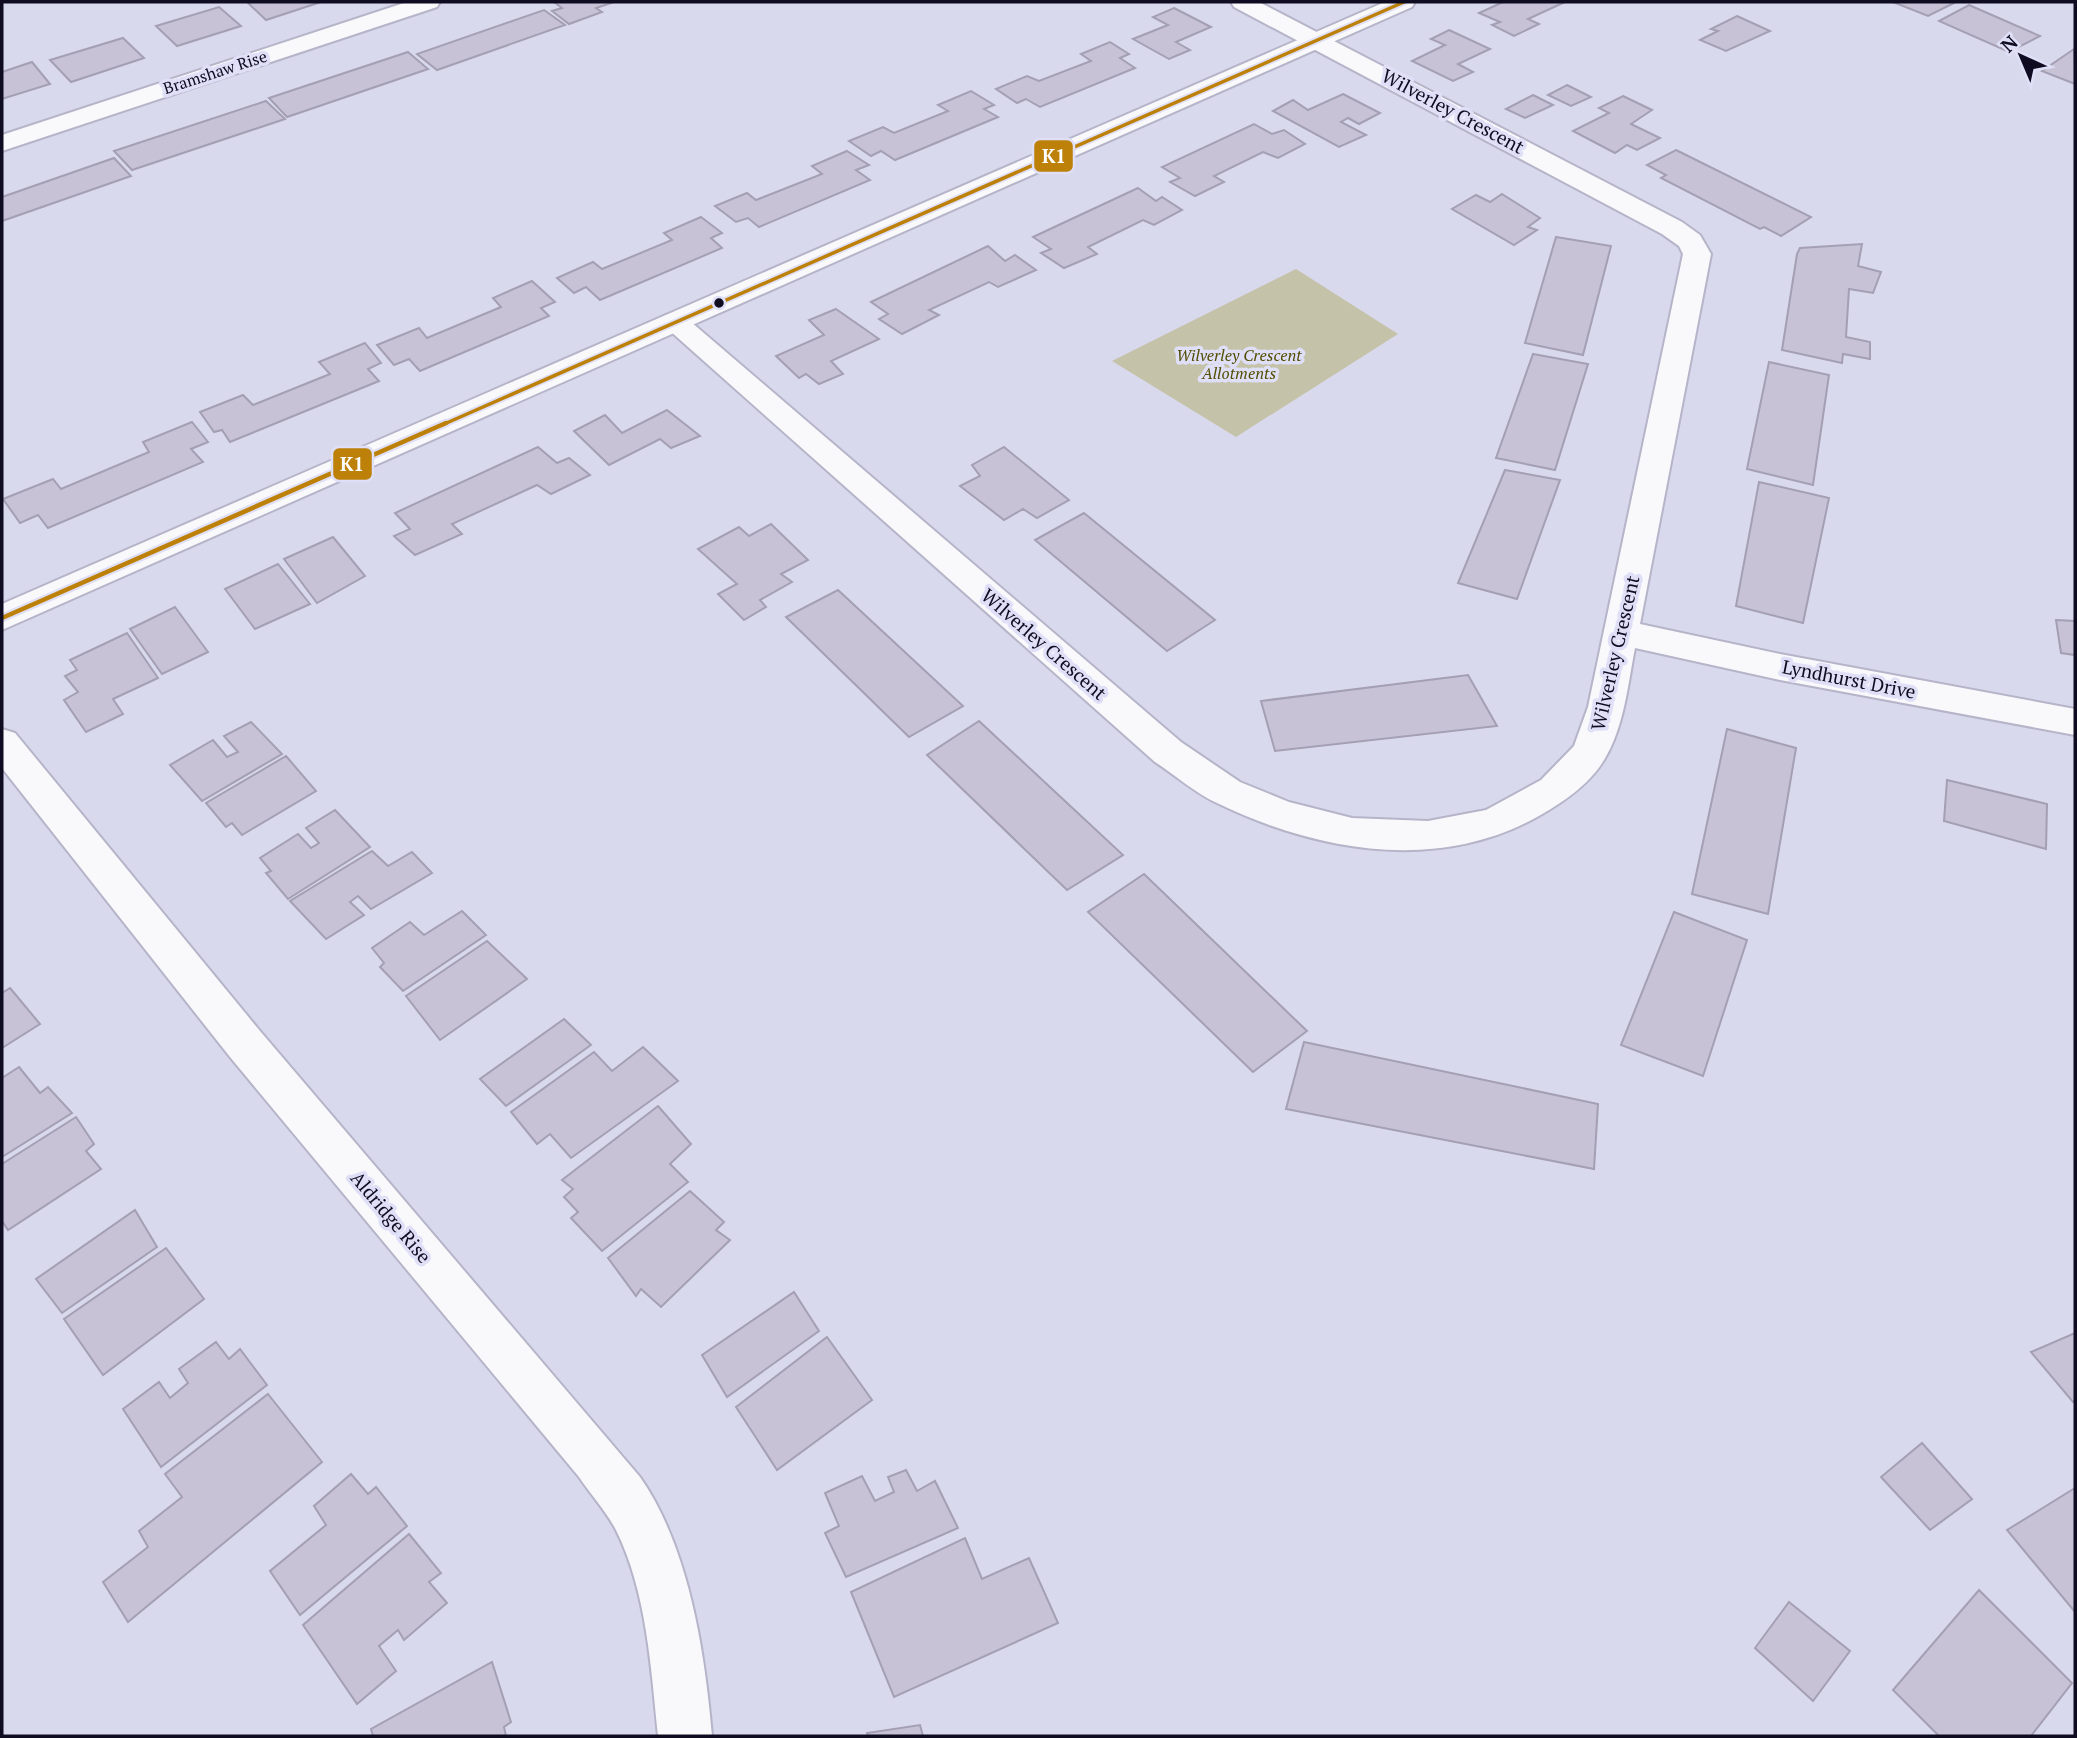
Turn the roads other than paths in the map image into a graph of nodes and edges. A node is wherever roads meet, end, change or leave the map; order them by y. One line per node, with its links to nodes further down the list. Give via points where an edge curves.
1 (429, 2): 5 (street, Bramshaw Rise)
2 (1242, 2): 4 (street)
3 (1404, 2): 4 (street)
4 (1317, 39): 6 (street); 8 (street, Wilverley Crescent, via 1672,228 1689,240 1697,254)
5 (2, 143)
6 (674, 322): 7 (street); 8 (street, Wilverley Crescent, via 1168,752 1227,792 1281,815 1352,833 1428,836 1494,823 1554,790 1590,753)
7 (2, 618)
8 (1623, 633): 9 (street, Lyndhurst Drive)
9 (2075, 722)
10 (2, 743): 11 (street, Aldridge Rise, via 245,1044 596,1460 636,1516 662,1591)
11 (685, 1736)

